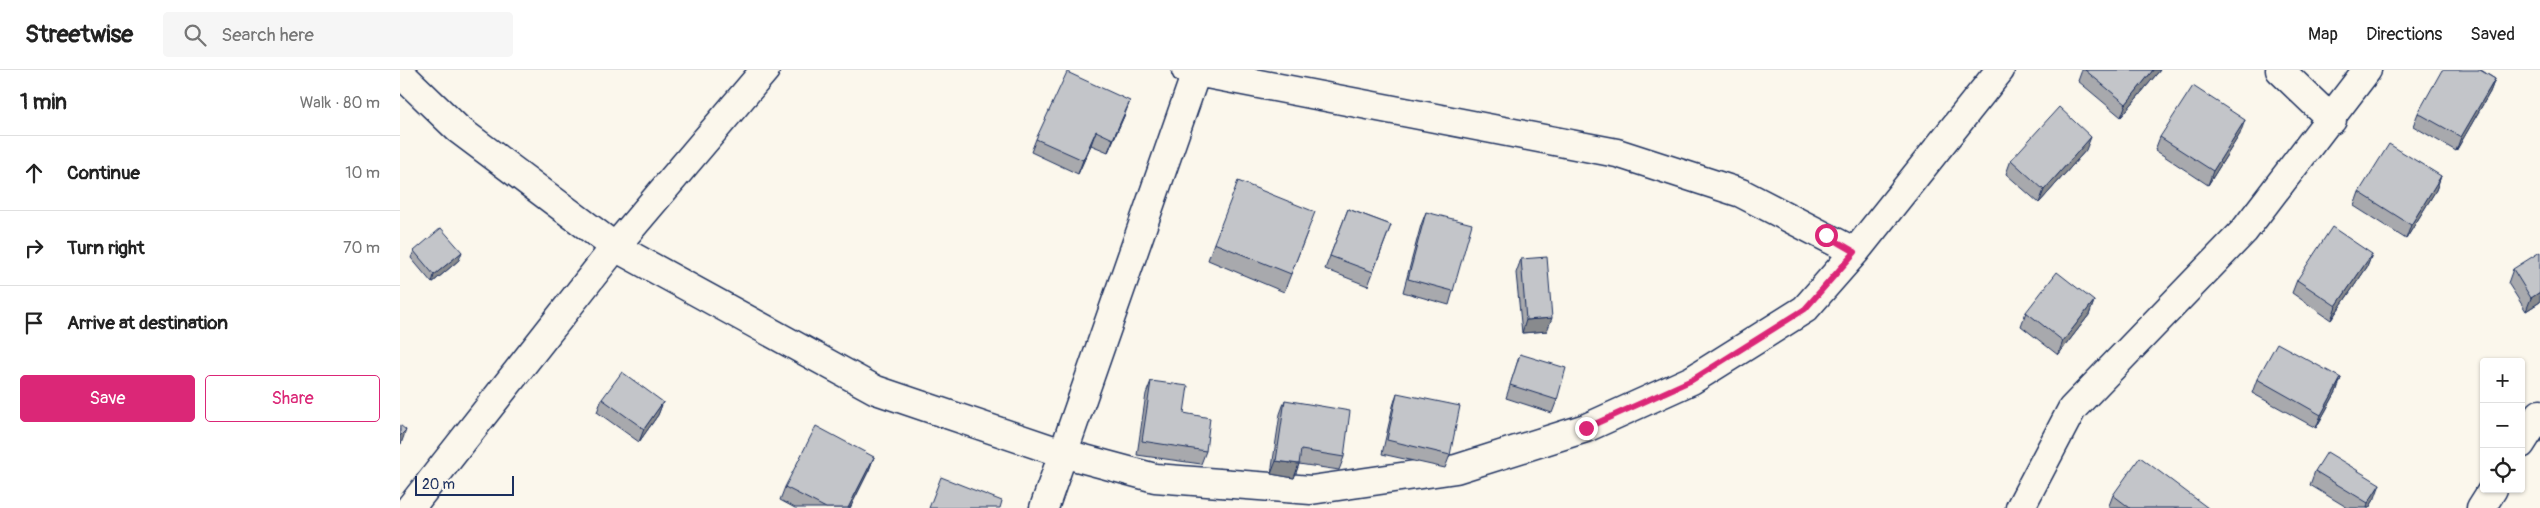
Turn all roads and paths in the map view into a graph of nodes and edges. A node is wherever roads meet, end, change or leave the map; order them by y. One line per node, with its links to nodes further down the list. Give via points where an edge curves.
1 (765, 70): 8 (street)
2 (2000, 70): 9 (street)
3 (2280, 70): 7 (street)
4 (2367, 70): 7 (street)
5 (1193, 71): 9 (street, via 1617,153 1741,193); 12 (street)
6 (400, 73): 8 (street, via 458,129)
7 (2332, 120): 16 (street, via 2244,230 2072,409)
8 (616, 247): 12 (street, via 876,390); 14 (street)
9 (1855, 252): 12 (street, via 1805,309 1692,380 1586,428 1456,469 1310,490 1156,478)
10 (2540, 414): 11 (street)
11 (2525, 438)
12 (1062, 453): 15 (street)
13 (2490, 493): 17 (street)
14 (410, 508)
15 (1044, 508)
16 (2020, 508)
17 (2481, 508)

